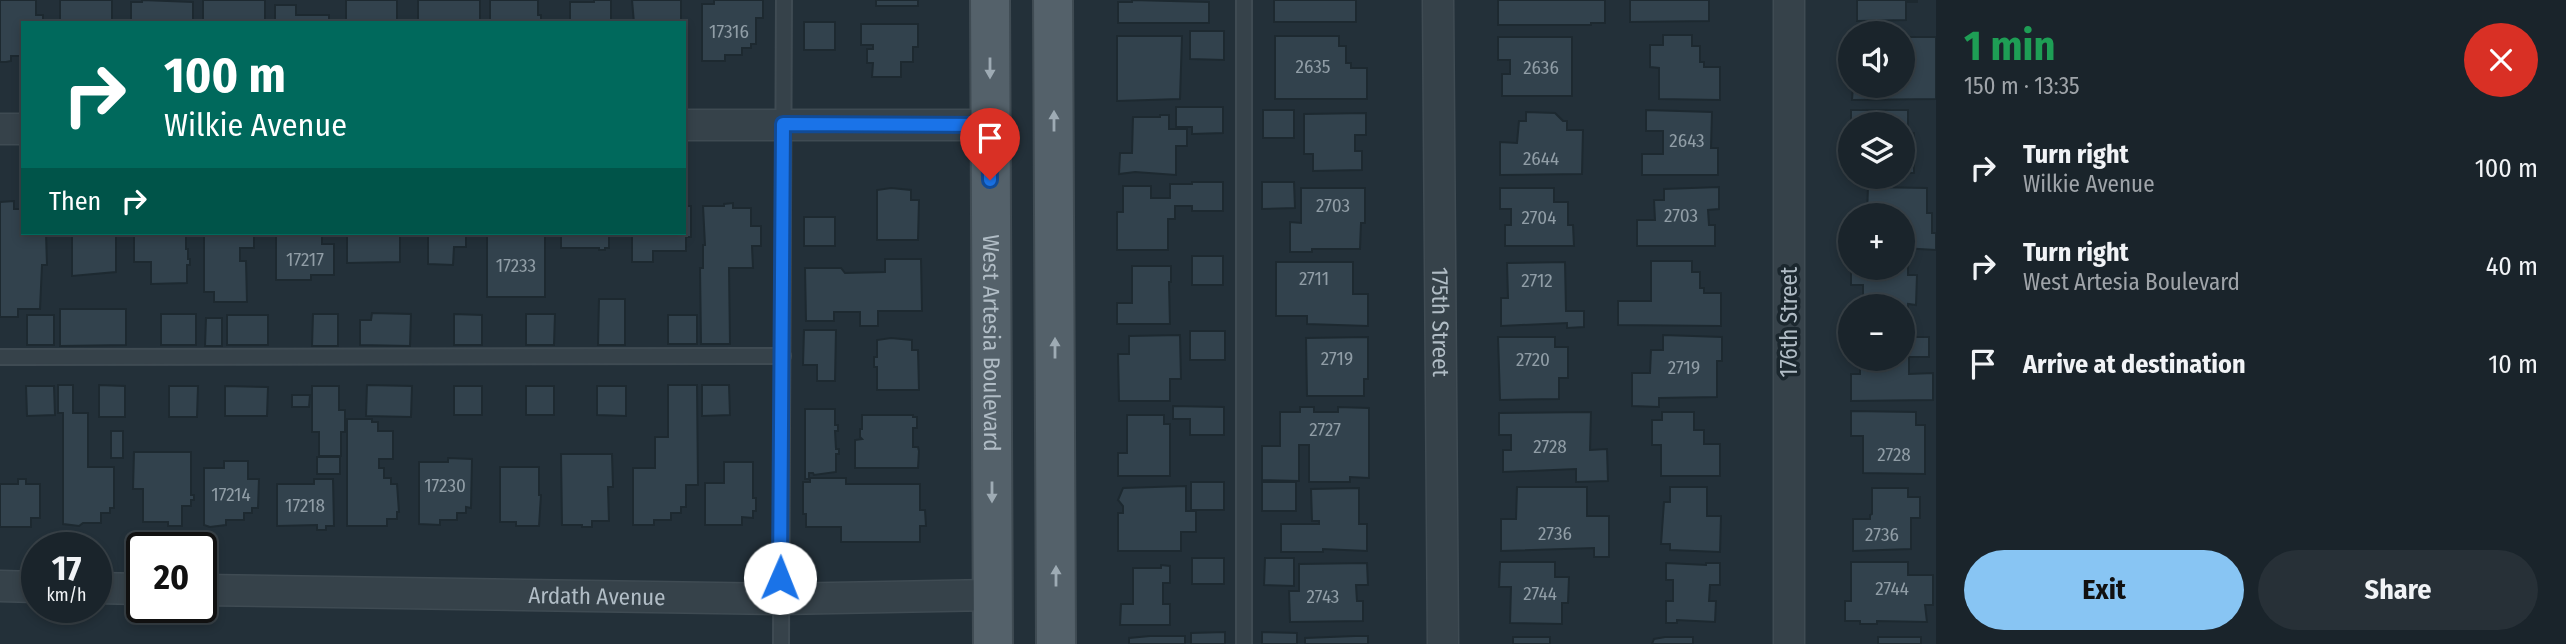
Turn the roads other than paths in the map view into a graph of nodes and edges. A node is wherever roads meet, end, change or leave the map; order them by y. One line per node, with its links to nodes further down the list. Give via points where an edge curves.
1 (784, 0): 7 (lane)
2 (990, 0): 9 (main road, West Artesia Boulevard, one-way to 9)
3 (1053, 0): 21 (main road, one-way to 3)
4 (1244, 0): 22 (lane)
5 (1438, 0): 23 (street, 175th Street)
6 (1789, 0): 24 (street, 176th Street)
7 (783, 124): 8 (street); 9 (street); 12 (lane)
8 (686, 125)
9 (989, 125): 17 (main road, West Artesia Boulevard, one-way to 17)
10 (21, 129): 11 (street)
11 (0, 130)
12 (783, 356): 13 (lane); 18 (lane)
13 (0, 357)
14 (0, 586): 15 (street)
15 (21, 587)
16 (217, 590): 18 (street, Ardath Avenue)
17 (993, 595): 18 (street, Ardath Avenue); 20 (main road, West Artesia Boulevard)
18 (780, 599): 19 (lane)
19 (781, 644)
20 (993, 644)
21 (1056, 644)
22 (1244, 644)
23 (1443, 644)
24 (1789, 644)

